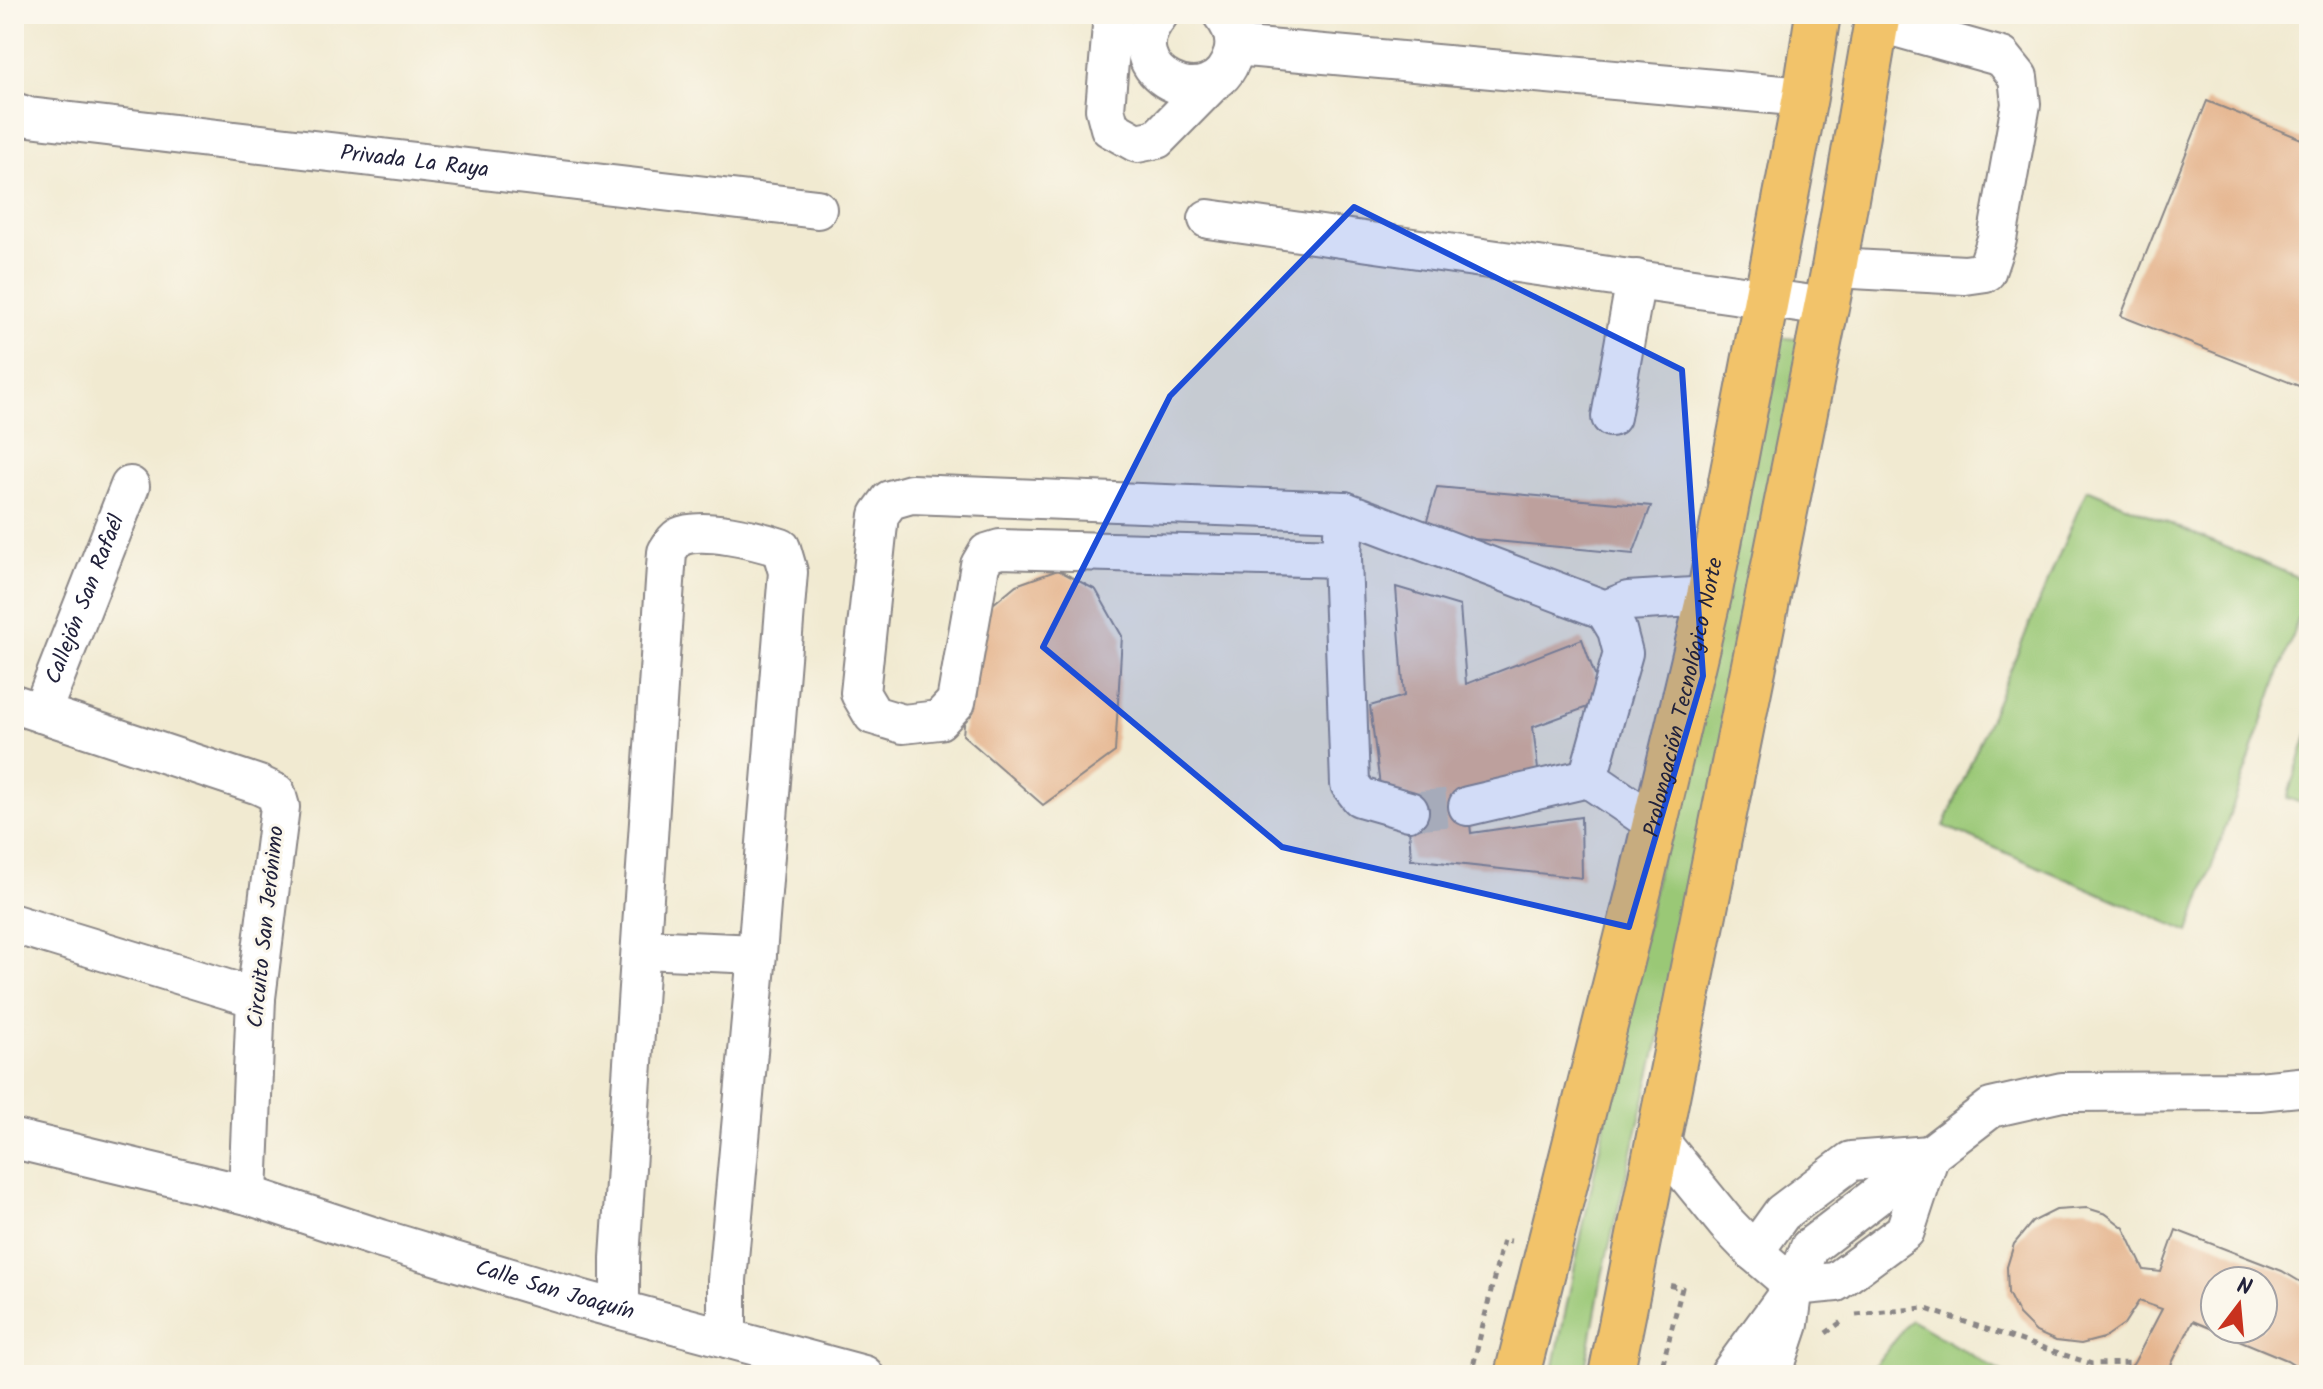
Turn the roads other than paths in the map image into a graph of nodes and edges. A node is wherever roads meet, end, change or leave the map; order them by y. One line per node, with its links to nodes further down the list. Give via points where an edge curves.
1 (1113, 14): 6 (street, via 1105,109 1110,128 1137,143 1157,139)
2 (1159, 14): 6 (street, via 1148,27 1146,54 1160,77 1186,89)
3 (1818, 14): 7 (main road, Prolongación Tecnológico Norte)
4 (1878, 18): 13 (main road); 13 (street, via 2002,57 2018,77 2019,119 1986,272)
5 (1229, 30): 6 (street, via 1229,67); 7 (street)
6 (1212, 83)
7 (1805, 97): 11 (main road, Prolongación Tecnológico Norte)
8 (14, 112): 9 (street, Privada La Raya)
9 (817, 209)
10 (1208, 219): 12 (street)
11 (1775, 255): 13 (main road); 14 (main road, Prolongación Tecnológico Norte)
12 (1636, 279): 14 (street); 15 (street)
13 (1830, 288): 14 (street); 33 (main road)
14 (1767, 299): 21 (main road, Prolongación Tecnológico Norte)
15 (1611, 417)
16 (130, 486): 23 (street, Callejón San Rafaél)
17 (1235, 507): 18 (street); 19 (street); 19 (street, via 911,494 890,500 879,515 860,693 873,715 903,724 939,720 956,702 980,565 987,553 1000,549)
18 (1344, 511): 20 (street); 22 (street)
19 (1232, 556): 20 (street)
20 (1342, 558): 26 (street, via 1350,784 1360,797)
21 (1709, 596): 22 (street, via 1628,601); 27 (main road, Prolongación Tecnológico Norte)
22 (1605, 610): 24 (street, via 1623,653)
23 (28, 709): 31 (street, Circuito San Jerónimo, via 276,793 280,807)
24 (1588, 778): 25 (street); 27 (street)
25 (1468, 806)
26 (1409, 811)
27 (1654, 823): 43 (main road, Prolongación Tecnológico Norte)
28 (14, 924): 31 (street)
29 (642, 949): 30 (street); 30 (street, via 667,552 678,538 697,533 759,540 781,548 788,572); 39 (street)
30 (757, 954): 40 (street, via 727,1280)
31 (256, 998): 36 (street, Circuito San Jerónimo)
32 (2309, 1086): 35 (street, via 2062,1092 1991,1108)
33 (1657, 1138): 37 (street); 44 (main road)
34 (14, 1139): 36 (street, Calle San Joaquín)
35 (1930, 1155): 37 (street, via 1851,1161 1782,1213); 38 (street, via 1810,1247)
36 (248, 1195): 39 (street, Calle San Joaquín)
37 (1754, 1252): 38 (street)
38 (1794, 1286): 41 (street, via 1789,1324); 45 (street)
39 (620, 1309): 40 (street, Calle San Joaquín)
40 (727, 1338): 42 (street, Calle San Joaquín)
41 (1772, 1374)
42 (864, 1375)
43 (1517, 1375)
44 (1611, 1375)
45 (1729, 1375)

